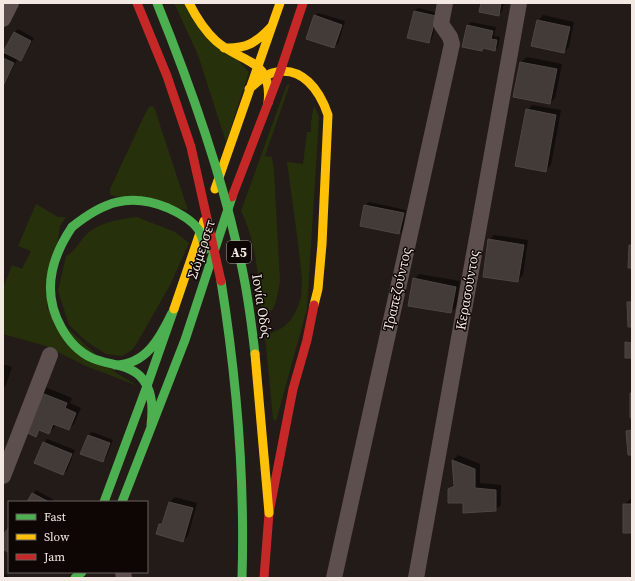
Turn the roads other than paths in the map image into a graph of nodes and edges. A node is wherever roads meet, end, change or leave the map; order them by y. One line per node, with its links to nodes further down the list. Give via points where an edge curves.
1 (11, 3): 9 (street)
2 (137, 3): 17 (main road, Α5, bridge, via 167,76 191,147)
3 (157, 3): 26 (main road, Ιονία Οδός / Α5, bridge, via 193,96 231,220 243,272 259,384)
4 (188, 3): 11 (main road, via 207,34)
5 (280, 3): 10 (main road, Σώμερσετ)
6 (303, 3): 13 (main road, Σώμερσετ)
7 (445, 3): 29 (street, Τραπεζούντος, via 441,24 452,44)
8 (519, 3): 30 (street, Κερασούντος)
9 (3, 19)
10 (271, 26): 11 (main road, via 253,44); 12 (main road, Σώμερσετ)
11 (224, 48): 12 (main road)
12 (258, 66): 14 (main road); 15 (main road, Σώμερσετ)
13 (281, 71): 14 (main road); 16 (main road, Σώμερσετ); 26 (main road, bridge, via 298,74 316,89 326,106 328,124 318,288 308,340 293,389)
14 (266, 76): 15 (main road); 16 (main road, via 269,87)
15 (249, 89): 18 (main road, Σώμερσετ)
16 (268, 103): 22 (main road, Σώμερσετ)
17 (221, 281): 20 (main road, bridge, via 211,265 198,229 187,218 164,205 133,199 118,200 86,214 64,237 53,261 49,288 51,303 60,327 78,349 97,360); 27 (main road, Α5, via 228,319 242,460)
18 (172, 313): 20 (main road, via 145,354 132,362); 21 (main road, Σώμερσετ)
19 (50, 355): 23 (street)
20 (115, 365): 21 (main road, via 140,375)
21 (147, 386): 22 (main road, via 153,408); 24 (main road, Σώμερσετ)
22 (152, 425): 25 (main road, Σώμερσετ)
23 (3, 476)
24 (104, 501)
25 (122, 501)
26 (269, 513): 28 (main road, Ιονία Οδός / Α5)
27 (242, 578)
28 (264, 578)
29 (334, 578)
30 (416, 578)

